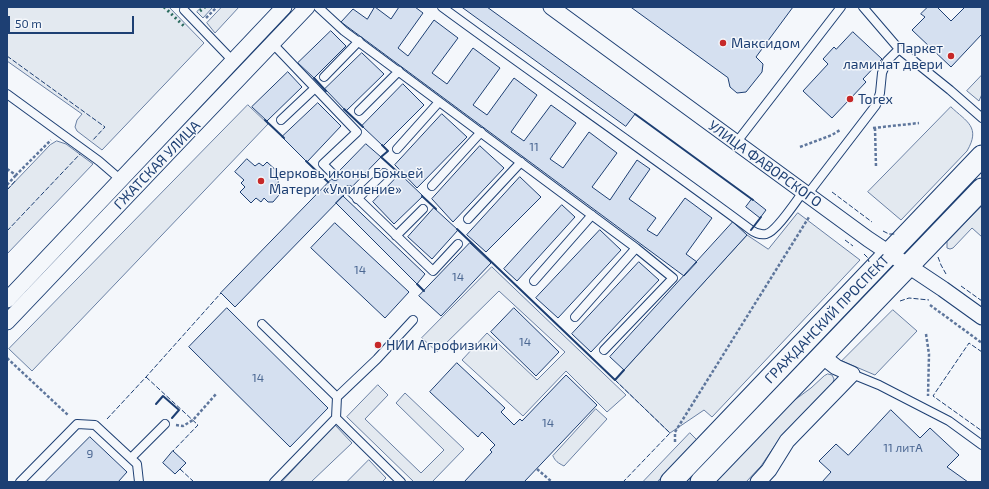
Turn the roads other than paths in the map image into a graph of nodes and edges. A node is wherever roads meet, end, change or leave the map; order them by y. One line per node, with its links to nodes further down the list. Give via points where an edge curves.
1 (284, 7): 12 (street, ГЖАТСКАЯ УЛИЦА)
2 (307, 7): 10 (street, ГЖАТСКАЯ УЛИЦА)
3 (318, 7): 9 (lane, via 337,26)
4 (442, 7): 32 (lane, via 757,234 767,234 774,229)
5 (551, 7): 22 (street, УЛИЦА ФАВОРСКОГО)
6 (841, 7): 22 (lane)
7 (863, 7): 11 (lane)
8 (184, 10): 12 (lane)
9 (359, 41): 13 (lane); 14 (lane)
10 (273, 44): 15 (lane); 47 (street, ГЖАТСКАЯ УЛИЦА)
11 (899, 48): 19 (lane); 32 (lane, via 882,73 876,105)
12 (233, 62): 28 (street, ГЖАТСКАЯ УЛИЦА)
13 (399, 71): 17 (lane); 18 (lane)
14 (324, 77)
15 (315, 88): 20 (lane); 27 (lane, via 357,132 324,164)
16 (7, 94): 28 (lane, via 100,161)
17 (439, 102): 21 (lane); 23 (lane)
18 (359, 111)
19 (982, 118)
20 (280, 120)
21 (481, 132): 25 (lane); 29 (lane)
22 (736, 143): 32 (street, УЛИЦА ФАВОРСКОГО)
23 (397, 149)
24 (982, 156): 40 (main road, ГРАЖДАНСКИЙ ПРОСПЕКТ)
25 (521, 162): 35 (lane); 36 (lane)
26 (384, 173): 33 (lane)
27 (335, 176)
28 (121, 180): 43 (street, ГЖАТСКАЯ УЛИЦА)
29 (432, 186)
30 (982, 189): 41 (main road, ГРАЖДАНСКИЙ ПРОСПЕКТ)
31 (349, 190): 33 (lane)
32 (805, 193): 40 (street, УЛИЦА ФАВОРСКОГО)
33 (357, 199): 37 (lane)
34 (423, 209): 37 (lane)
35 (592, 215): 39 (lane); 42 (lane)
36 (468, 220)
37 (396, 236): 38 (lane, via 433,271)
38 (458, 244)
39 (636, 248): 44 (lane); 49 (lane, via 673,278)
40 (890, 253): 41 (street, УЛИЦА ФАВОРСКОГО); 61 (main road, ГРАЖДАНСКИЙ ПРОСПЕКТ)
41 (909, 266): 45 (street, УЛИЦА ФАВОРСКОГО); 50 (main road, ГРАЖДАНСКИЙ ПРОСПЕКТ)
42 (534, 281)
43 (7, 300)
44 (575, 317)
45 (982, 317)
46 (413, 320): 52 (lane)
47 (7, 322)
48 (262, 324): 52 (lane)
49 (604, 350)
50 (822, 356): 51 (street, ГРАЖДАНСКИЙ ПРОСПЕКТ, via 836,367); 62 (main road, ГРАЖДАНСКИЙ ПРОСПЕКТ)
51 (852, 374): 55 (lane, via 949,421); 63 (street, via 787,441 769,470)
52 (337, 397): 53 (lane)
53 (336, 418): 57 (lane); 60 (lane)
54 (166, 424): 56 (lane)
55 (982, 445)
56 (131, 458): 58 (lane, via 95,426 77,424); 59 (lane, via 137,464)
57 (395, 480)
58 (20, 482)
59 (139, 482)
60 (274, 482)
61 (671, 482)
62 (701, 482)
63 (758, 482)

